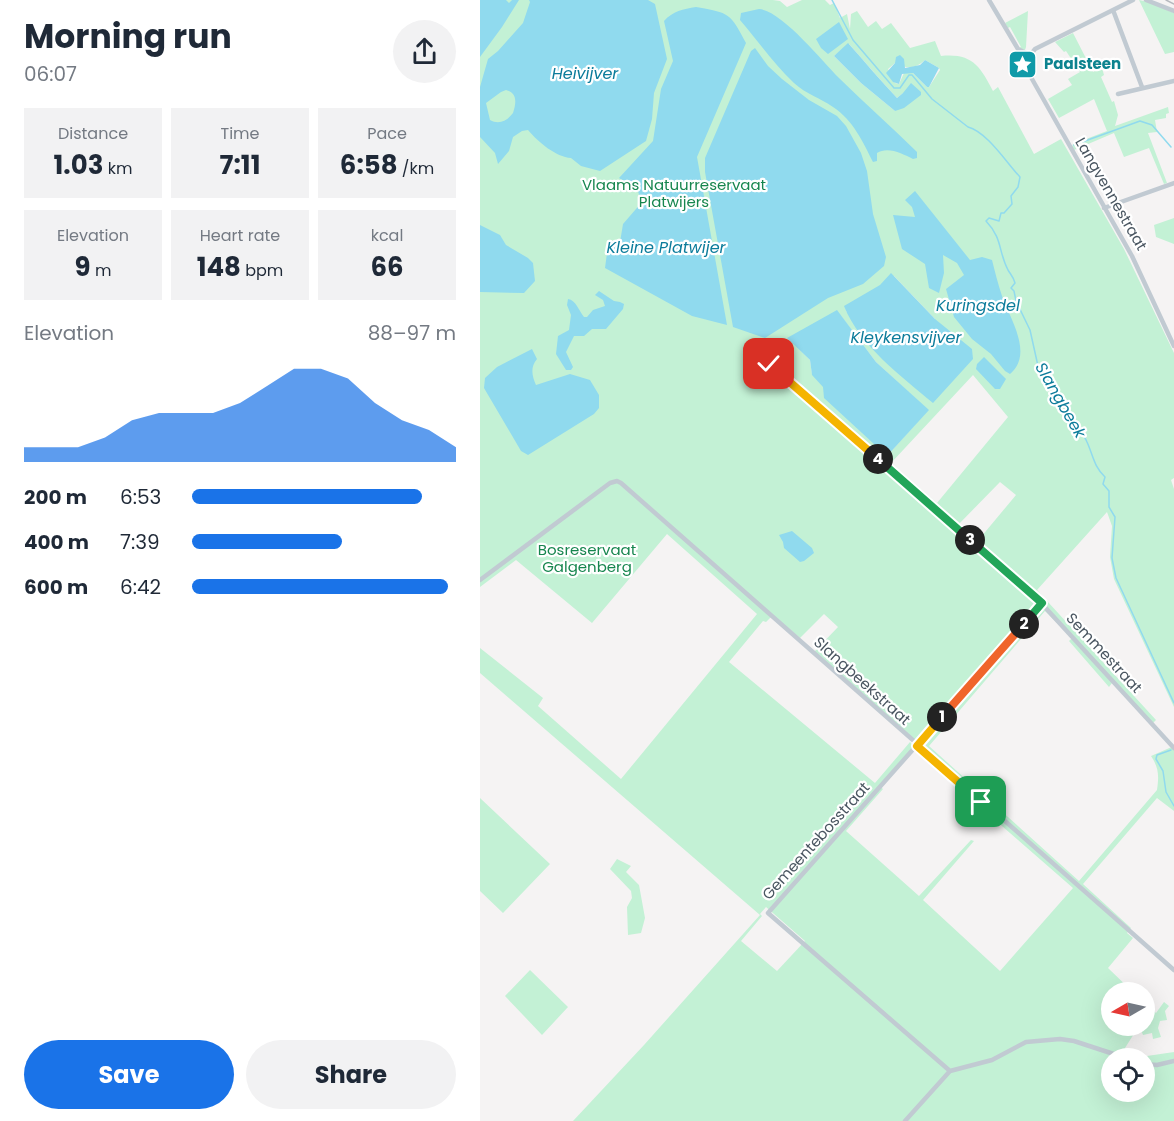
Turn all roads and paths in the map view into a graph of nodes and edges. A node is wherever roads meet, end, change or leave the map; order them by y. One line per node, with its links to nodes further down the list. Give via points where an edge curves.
1 (989, 0): 6 (street, via 1018,49)
2 (1133, 0): 4 (street)
3 (1146, 0): 5 (street)
4 (1113, 10): 6 (street); 8 (street)
5 (1174, 11)
6 (1030, 55): 11 (street, Langvennestraat, via 1032,79)
7 (1174, 81): 8 (street)
8 (1142, 87): 9 (street)
9 (1118, 93)
10 (1174, 183): 11 (street)
11 (1104, 208): 12 (street, Langvennestraat, via 1146,284)
12 (1174, 346)
13 (769, 364): 15 (street, Semmestraat)
14 (480, 580): 16 (street, Slangbeekstraat, via 617,481)
15 (1042, 603): 16 (street, Gemeentebosstraat); 17 (street, Semmestraat)
16 (917, 746): 18 (street, Slangbeekstraat); 22 (street, Gemeentebosstraat, via 768,913)
17 (1174, 748)
18 (1174, 970)
19 (1101, 1050): 22 (street, via 1060,1039 1026,1042 992,1060)
20 (1174, 1061): 21 (street)
21 (1155, 1065)
22 (950, 1071): 23 (street)
23 (905, 1121)

